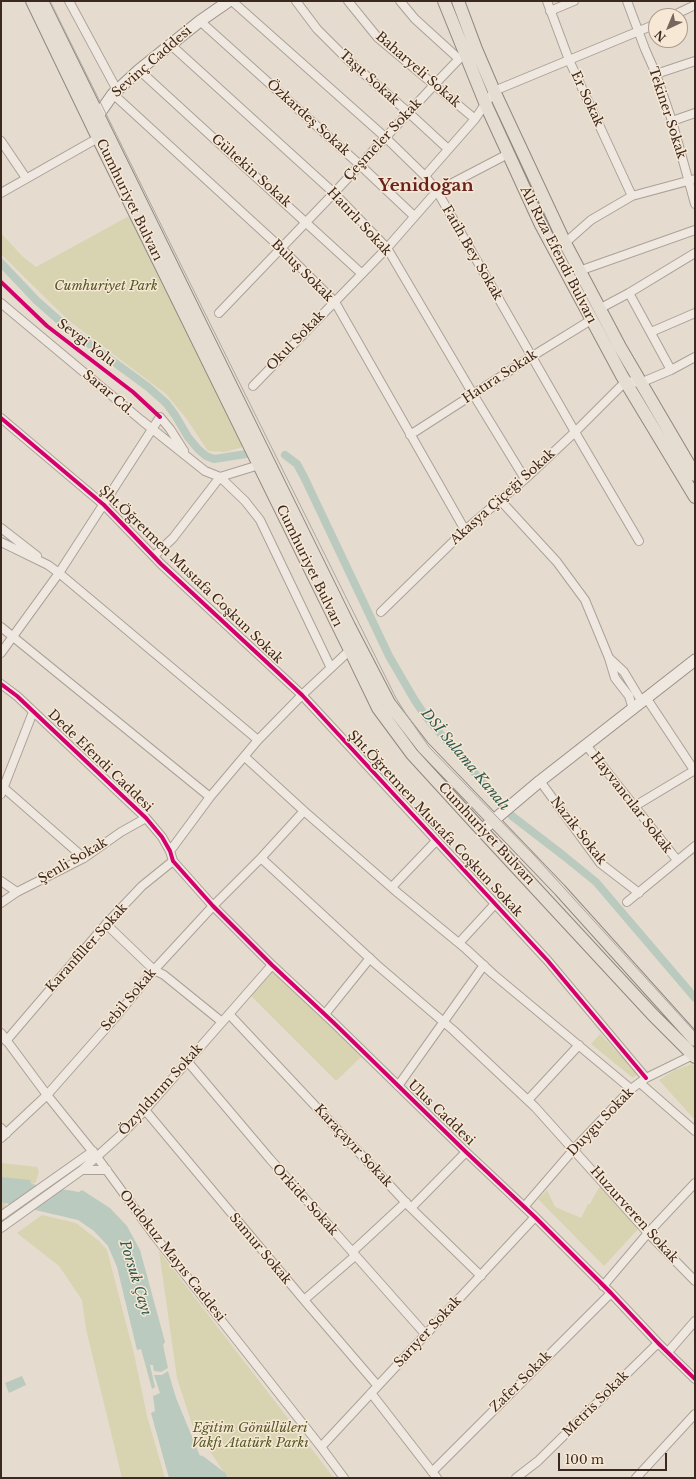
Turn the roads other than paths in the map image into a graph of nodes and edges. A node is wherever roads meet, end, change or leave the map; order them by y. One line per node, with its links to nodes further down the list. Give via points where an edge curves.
1 (32, 1): 33 (main road, Cumhuriyet Bulvarı)
2 (42, 1): 30 (main road, Cumhuriyet Bulvarı)
3 (69, 1): 26 (street, Buluş Sokak)
4 (229, 1): 15 (main road, Sevinç Caddesi)
5 (232, 1): 34 (street, Fatih Bey Sokak)
6 (296, 1): 28 (street, Taşıt Sokak, via 317,29 347,59)
7 (348, 1): 24 (street, Baharyeli Sokak, via 378,38)
8 (400, 1): 19 (street, via 415,19)
9 (444, 1): 19 (main road, Ali Rıza Efendi Bulvarı)
10 (458, 1): 25 (main road, Ali Rıza Efendi Bulvarı)
11 (547, 1): 14 (street, Er Sokak)
12 (574, 1): 14 (street)
13 (628, 1): 17 (street, Tekiner Sokak)
14 (550, 11): 20 (street, Er Sokak)
15 (200, 21): 18 (main road, Sevinç Caddesi); 38 (street, Özkardeş Sokak)
16 (648, 28): 17 (street)
17 (638, 32): 20 (street); 23 (street, Tekiner Sokak)
18 (171, 45): 22 (main road, Sevinç Caddesi); 43 (street, Hatırlı Sokak)
19 (462, 57): 24 (street, Çeşmeler Sokak); 27 (main road, Ali Rıza Efendi Bulvarı)
20 (569, 60): 25 (street); 45 (street, Er Sokak)
21 (695, 61): 23 (street)
22 (139, 70): 26 (main road, Sevinç Caddesi); 48 (street, Gültekin Sokak)
23 (656, 74): 32 (street, Tekiner Sokak)
24 (435, 84): 28 (street, Çeşmeler Sokak); 31 (street, Baharyeli Sokak)
25 (494, 91): 27 (street); 50 (main road, Ali Rıza Efendi Bulvarı)
26 (115, 92): 30 (main road, Sevinç Caddesi); 51 (street, Buluş Sokak)
27 (486, 105): 31 (street); 37 (main road, Ali Rıza Efendi Bulvarı)
28 (409, 113): 34 (street, Çeşmeler Sokak); 36 (street, Taşıt Sokak)
29 (695, 113): 32 (street)
30 (99, 114): 33 (main road); 113 (main road, Cumhuriyet Bulvarı, via 125,173 389,703 422,748)
31 (475, 119): 36 (street)
32 (672, 121): 41 (street, Tekiner Sokak)
33 (98, 138): 40 (street); 76 (main road, Cumhuriyet Bulvarı)
34 (385, 138): 38 (street, Çeşmeler Sokak); 39 (street, Fatih Bey Sokak)
35 (1, 141): 40 (street)
36 (448, 149): 39 (street)
37 (508, 154): 42 (street, Okul Sokak); 62 (main road, Ali Rıza Efendi Bulvarı, via 541,225)
38 (360, 165): 43 (street, Çeşmeler Sokak); 47 (street, Özkardeş Sokak)
39 (425, 176): 42 (street, Fatih Bey Sokak)
40 (26, 178): 44 (street)
41 (692, 180): 45 (street); 46 (street, Tekiner Sokak)
42 (437, 191): 47 (street, Okul Sokak); 64 (street, Fatih Bey Sokak)
43 (334, 193): 48 (street, Çeşmeler Sokak); 52 (street, Hatırlı Sokak)
44 (1, 194)
45 (632, 196): 50 (street, via 591,220)
46 (695, 204)
47 (414, 216): 52 (street, Okul Sokak)
48 (306, 222): 51 (street, Çeşmeler Sokak); 55 (street, Gültekin Sokak)
49 (695, 230): 54 (street)
50 (565, 243): 54 (main road, Ali Rıza Efendi Bulvarı)
51 (281, 248): 57 (street, Buluş Sokak); 60 (street, Çeşmeler Sokak)
52 (387, 248): 55 (street, Okul Sokak); 70 (street, Hatırlı Sokak)
53 (695, 253): 56 (street)
54 (579, 271): 59 (main road, Ali Rıza Efendi Bulvarı)
55 (361, 273): 57 (street, Okul Sokak)
56 (629, 293): 59 (street); 63 (street)
57 (334, 302): 69 (street, Okul Sokak); 74 (street, Buluş Sokak)
58 (1, 303): 72 (street, Sarar Cd.)
59 (599, 309): 68 (main road, Ali Rıza Efendi Bulvarı)
60 (219, 313)
61 (695, 313): 63 (street)
62 (591, 320): 64 (street, Hatıra Sokak); 67 (main road, Ali Rıza Efendi Bulvarı)
63 (651, 332): 66 (street)
64 (531, 357): 70 (street, Hatıra Sokak); 73 (street, Fatih Bey Sokak)
65 (695, 357): 66 (street)
66 (671, 370): 68 (street)
67 (626, 381): 68 (street); 73 (street, Akasya Çiçeği Sokak); 80 (main road, Ali Rıza Efendi Bulvarı)
68 (640, 383): 77 (main road, Ali Rıza Efendi Bulvarı)
69 (253, 386)
70 (473, 394): 74 (street, Hatıra Sokak); 79 (street, Hatırlı Sokak)
71 (1, 418): 82 (street, Şht.Öğretmen Mustafa Coşkun Sokak)
72 (152, 429): 75 (street, Sarar Cd.); 75 (street, via 160,417); 82 (street)
73 (574, 432): 79 (street, Akasya Çiçeği Sokak); 85 (street, Fatih Bey Sokak)
74 (410, 435): 84 (street, Buluş Sokak)
75 (187, 457): 78 (street, Sarar Cd., via 205,471)
76 (259, 465): 78 (street); 93 (main road, Cumhuriyet Bulvarı)
77 (695, 475)
78 (220, 478): 87 (street, via 172,538); 97 (street, Sarar Cd., via 245,501 260,520)
79 (525, 479): 81 (street, Akasya Çiçeği Sokak)
80 (695, 497)
81 (500, 500): 84 (street, Akasya Çiçeği Sokak); 95 (street, via 557,562 585,600)
82 (104, 505): 87 (street, Şht.Öğretmen Mustafa Coşkun Sokak); 89 (street)
83 (1, 528): 88 (street)
84 (465, 530): 90 (street, Akasya Çiçeği Sokak)
85 (639, 541)
86 (1, 542): 88 (street)
87 (154, 556): 99 (street, Şht.Öğretmen Mustafa Coşkun Sokak)
88 (48, 565): 89 (street)
89 (59, 573): 92 (street); 103 (street)
90 (381, 612)
91 (1, 627): 92 (street)
92 (13, 636): 94 (street); 109 (street)
93 (350, 650): 97 (street); 114 (main road, Cumhuriyet Bulvarı, via 378,708 412,754)
94 (1, 653)
95 (609, 658): 100 (street, via 624,672); 101 (street, via 615,678 629,696)
96 (695, 660): 100 (main road)
97 (331, 668): 99 (street)
98 (1, 684): 102 (street, Dede Efendi Caddesi)
99 (302, 695): 103 (street); 115 (street, Şht.Öğretmen Mustafa Coşkun Sokak)
100 (644, 700): 101 (main road); 106 (street)
101 (633, 710): 104 (main road)
102 (33, 712): 108 (street); 112 (street, Dede Efendi Caddesi)
103 (258, 740): 105 (street)
104 (586, 745): 107 (main road); 110 (street, Hayvancılar Sokak)
105 (245, 757): 109 (street); 111 (street)
106 (695, 770): 110 (street)
107 (540, 781): 113 (main road); 125 (street, Nazik Sokak, via 600,863)
108 (3, 791): 118 (street)
109 (210, 798): 117 (street)
110 (635, 806): 120 (street, Hayvancılar Sokak)
111 (304, 811): 119 (street, Sebil Sokak); 123 (street)
112 (146, 818): 117 (street, Dede Efendi Caddesi); 118 (street, Şenli Sokak)
113 (492, 821): 114 (main road); 141 (main road, Cumhuriyet Bulvarı, via 560,890)
114 (482, 830): 144 (main road, Cumhuriyet Bulvarı)
115 (436, 841): 123 (street); 128 (street, Şht.Öğretmen Mustafa Coşkun Sokak)
116 (695, 846): 120 (street)
117 (170, 850): 121 (street, Dede Efendi Caddesi)
118 (84, 858): 124 (street, Şenli Sokak)
119 (261, 858): 129 (street, Sebil Sokak); 132 (street, Huzurveren Sokak)
120 (677, 860): 125 (street)
121 (173, 861): 129 (street, Ulus Caddesi); 130 (street, Karanfiller Sokak, via 142,886)
122 (1, 881): 124 (street)
123 (392, 887): 131 (street)
124 (17, 892): 127 (street, Şenli Sokak)
125 (639, 893): 126 (street)
126 (627, 902)
127 (1, 903)
128 (494, 905): 131 (street); 146 (street, Şht.Öğretmen Mustafa Coşkun Sokak, via 548,961)
129 (212, 906): 133 (street, Ulus Caddesi); 135 (street, Sebil Sokak)
130 (106, 924): 135 (street); 142 (street, Karanfiller Sokak)
131 (459, 943): 134 (street)
132 (370, 958): 137 (street); 139 (street, Huzurveren Sokak)
133 (272, 965): 136 (street, Özyıldırım Sokak); 137 (street, Ulus Caddesi)
134 (484, 965): 139 (street); 143 (street)
135 (154, 970): 138 (street, via 164,975); 149 (street, Sebil Sokak)
136 (229, 1014): 138 (street, Özyıldırım Sokak); 160 (street, Karaçayır Sokak)
137 (325, 1014): 147 (street, Ulus Caddesi)
138 (222, 1022): 145 (street, Özyıldırım Sokak)
139 (444, 1022): 147 (street); 150 (street, Huzurveren Sokak)
140 (1, 1034): 142 (street, Ondokuz Mayıs Caddesi)
141 (695, 1040)
142 (6, 1041): 149 (street, Ondokuz Mayıs Caddesi)
143 (579, 1045): 148 (street); 150 (street)
144 (694, 1056): 146 (street, Duygu Sokak)
145 (188, 1062): 151 (street, Özyıldırım Sokak); 166 (street, Orkide Sokak)
146 (643, 1080): 148 (street, Duygu Sokak); 152 (street, Şht.Öğretmen Mustafa Coşkun Sokak)
147 (398, 1086): 155 (street, Ulus Caddesi)
148 (630, 1089): 154 (street, Duygu Sokak)
149 (47, 1095): 153 (street, Sebil Sokak); 156 (street, Ondokuz Mayıs Caddesi)
150 (528, 1100): 154 (street, Huzurveren Sokak)
151 (145, 1110): 156 (street, Özyıldırım Sokak, via 122,1134); 171 (street, Samur Sokak)
152 (695, 1131)
153 (3, 1133)
154 (574, 1149): 161 (street, Duygu Sokak); 165 (street, Huzurveren Sokak)
155 (466, 1152): 160 (street); 161 (street, Ulus Caddesi)
156 (95, 1154): 157 (street); 158 (street, Ondokuz Mayıs Caddesi); 162 (street, via 62,1173)
157 (82, 1170): 158 (street); 164 (street)
158 (107, 1170): 180 (street, Ondokuz Mayıs Caddesi, via 154,1235)
159 (695, 1183): 165 (street)
160 (409, 1205): 166 (street); 167 (street, Karaçayır Sokak)
161 (524, 1207): 163 (street, Ulus Caddesi)
162 (1, 1216)
163 (535, 1217): 167 (street, Sarıyer Sokak); 169 (street, Ulus Caddesi)
164 (1, 1228)
165 (648, 1233): 168 (street, Huzurveren Sokak); 169 (street)
166 (354, 1254): 171 (street); 173 (street, Orkide Sokak)
167 (481, 1276): 173 (street, Sarıyer Sokak)
168 (695, 1281)
169 (603, 1286): 170 (street, Ulus Caddesi)
170 (610, 1293): 174 (street, Ulus Caddesi); 181 (street, Zafer Sokak)
171 (304, 1300): 177 (street, Samur Sokak)
172 (695, 1321): 175 (street)
173 (426, 1335): 177 (street, Sarıyer Sokak)
174 (658, 1343): 175 (street, Ulus Caddesi); 183 (street, Metris Sokak, via 538,1461)
175 (668, 1352): 176 (street, Ulus Caddesi)
176 (695, 1379)
177 (377, 1386): 178 (street, Sarıyer Sokak)
178 (371, 1393): 180 (street, Sarıyer Sokak); 181 (street)
179 (695, 1414): 184 (street)
180 (322, 1447): 182 (street, Ondokuz Mayıs Caddesi)
181 (435, 1475)
182 (344, 1478)
183 (516, 1478)
184 (636, 1478)

